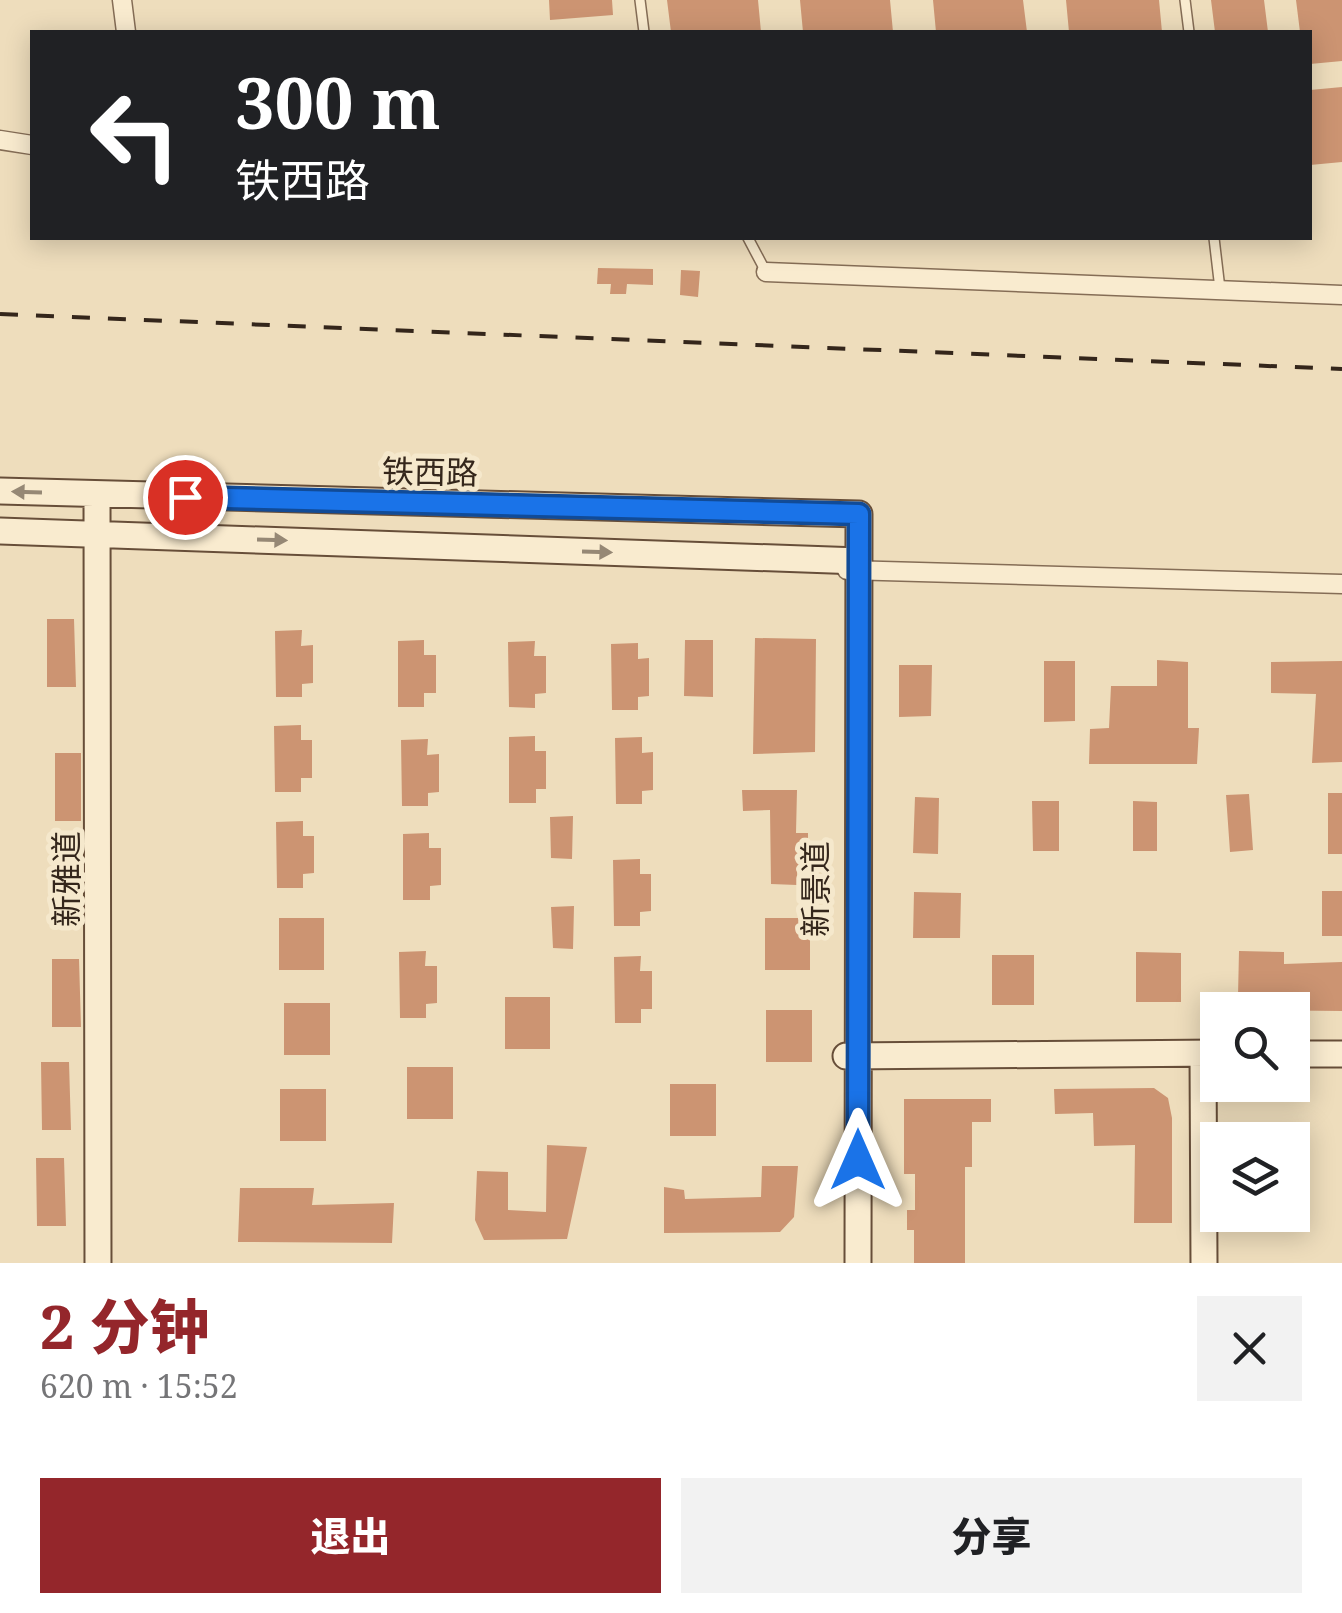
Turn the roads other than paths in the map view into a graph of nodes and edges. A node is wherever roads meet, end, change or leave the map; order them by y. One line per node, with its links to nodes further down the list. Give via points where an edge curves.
1 (122, 0): 4 (street)
2 (640, 0): 5 (lane)
3 (1185, 0): 6 (lane)
4 (126, 30)
5 (644, 30)
6 (1189, 30)
7 (0, 140): 8 (street)
8 (30, 145)
9 (749, 240): 11 (lane)
10 (1214, 240): 12 (lane)
11 (766, 272): 12 (street)
12 (1220, 288): 13 (street)
13 (1342, 296)
14 (0, 492): 15 (street, 铁西路, one-way to 14)
15 (102, 495): 16 (street, 铁西路); 18 (street, 新雅道)
16 (853, 514): 19 (street, 新景道)
17 (0, 531): 18 (street)
18 (102, 534): 19 (street, one-way to 19); 26 (street, 新雅道); 27 (street, 新雅道)
19 (853, 565): 20 (street); 24 (street, 新景道)
20 (1342, 584)
21 (1200, 1053): 24 (street)
22 (1310, 1054): 23 (street)
23 (1342, 1054)
24 (852, 1056): 28 (street, 新景道); 29 (street, 新景道)
25 (1209, 1102): 30 (street)
26 (98, 1263)
27 (108, 1263)
28 (846, 1263)
29 (858, 1263)
30 (1204, 1263)

